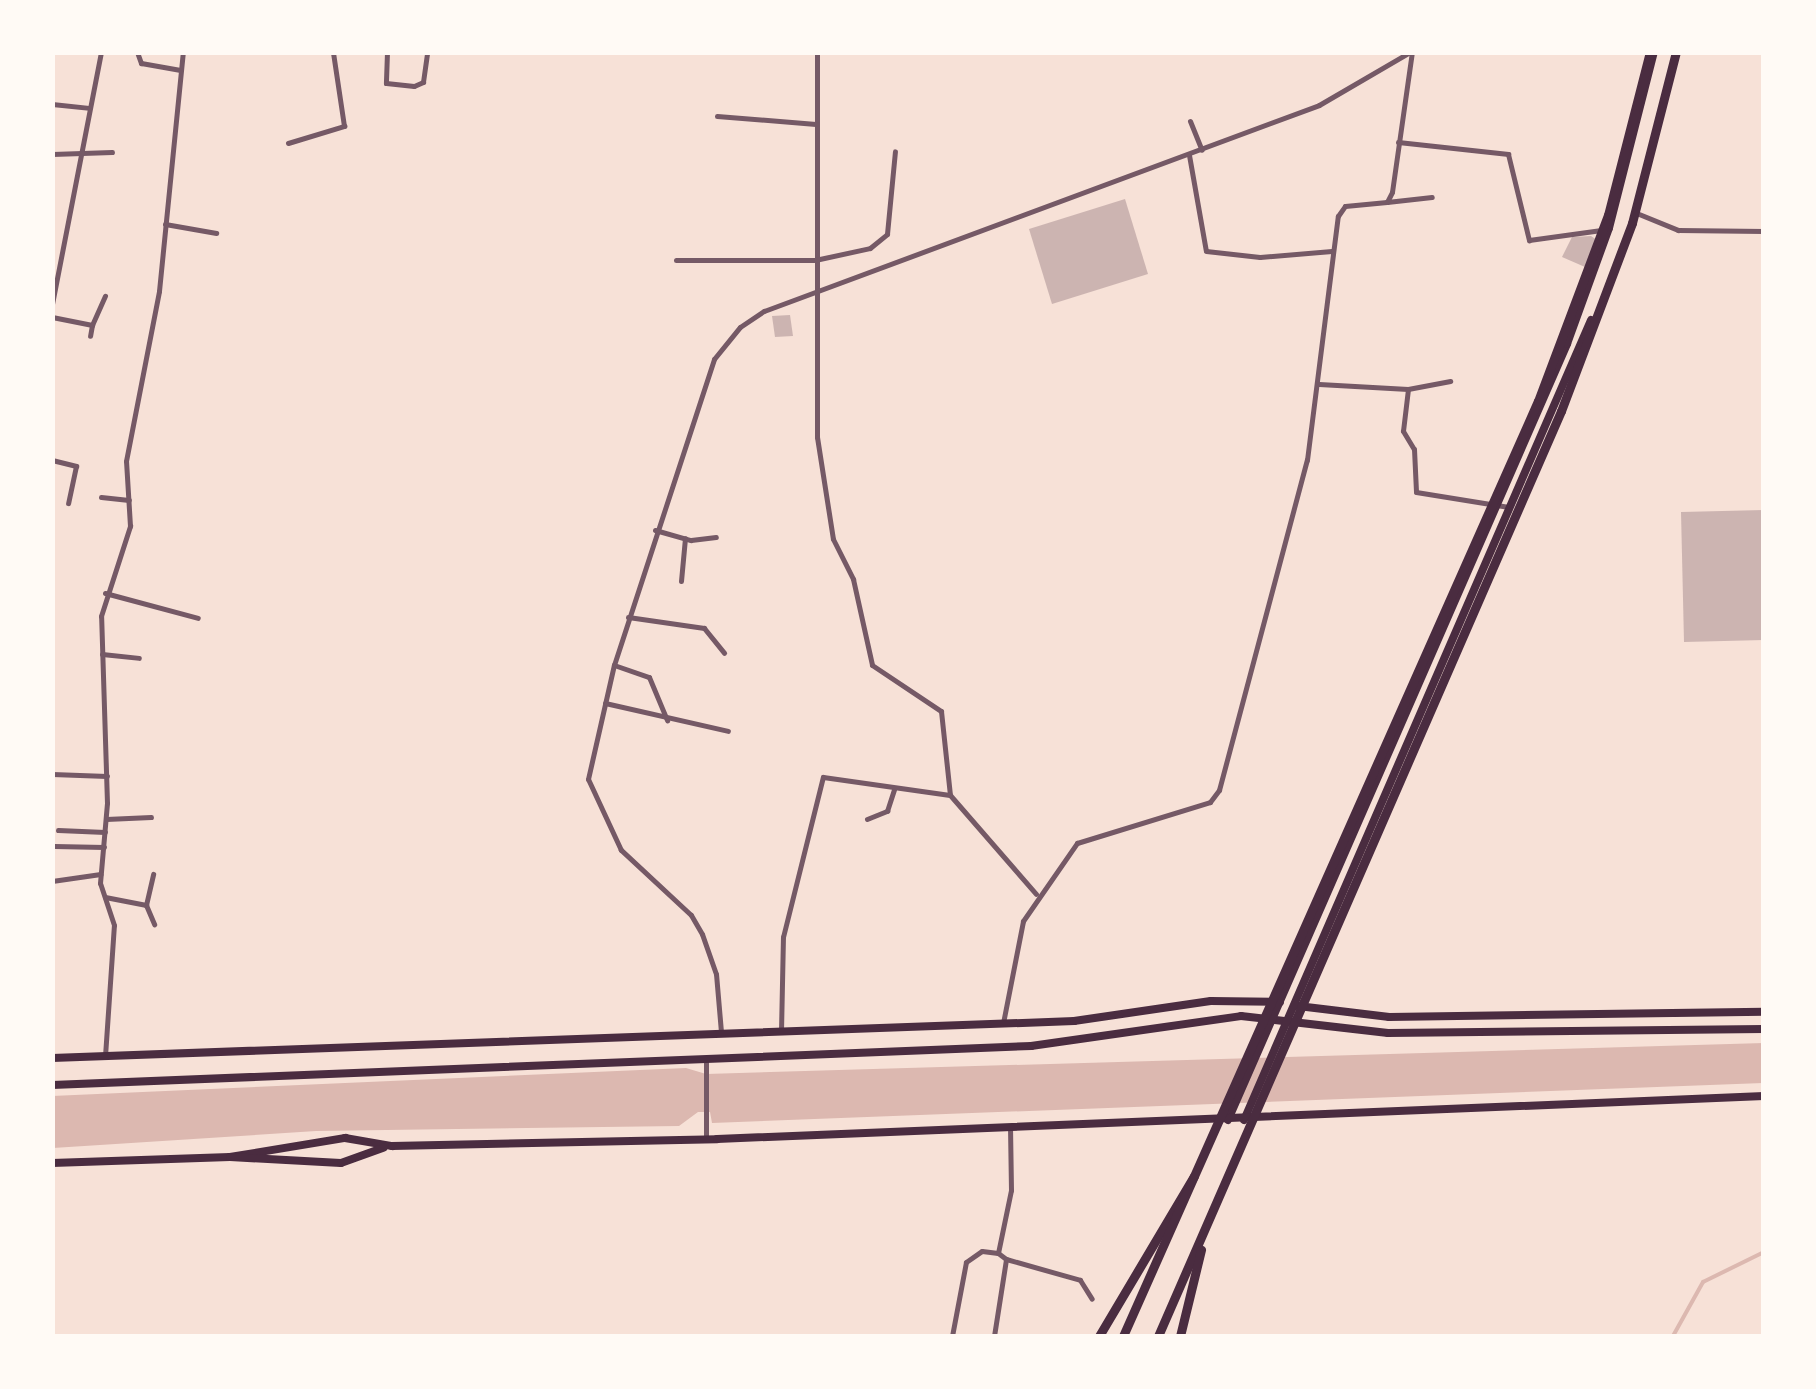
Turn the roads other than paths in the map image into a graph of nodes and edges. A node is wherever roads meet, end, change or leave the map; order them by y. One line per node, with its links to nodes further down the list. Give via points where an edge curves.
1 (101, 52): 15 (street)
2 (137, 52): 13 (street, via 141,63)
3 (183, 52): 13 (street)
4 (214, 52): 5 (street)
5 (282, 52)
6 (334, 52): 20 (street, via 344,126)
7 (388, 52): 8 (street, via 386,83 414,86 423,82)
8 (427, 52)
9 (817, 52): 18 (street)
10 (1411, 52): 19 (street); 21 (street, via 1319,106)
11 (1652, 52): 31 (main road); 109 (highway, via 1608,215 1538,401)
12 (1674, 52): 29 (main road); 112 (highway, via 1632,223 1561,411)
13 (180, 70): 30 (street)
14 (52, 104): 15 (street)
15 (90, 108): 24 (street)
16 (718, 116): 18 (street)
17 (1190, 121): 21 (street)
18 (816, 124): 36 (street)
19 (1397, 142): 28 (street); 31 (street, via 1508,154 1529,240)
20 (288, 143)
21 (1202, 150): 26 (street)
22 (896, 151): 36 (street, via 882,242)
23 (112, 152): 24 (street)
24 (79, 153): 25 (street); 41 (street)
25 (52, 154)
26 (1189, 155): 34 (street, via 1206,251 1260,257); 37 (street)
27 (1432, 196): 28 (street)
28 (1387, 202): 34 (street, via 1345,206)
29 (1632, 211): 32 (street, via 1678,230); 40 (main road)
30 (165, 224): 33 (street); 50 (street, via 159,292 126,461)
31 (1609, 228): 39 (main road)
32 (1764, 230)
33 (216, 233)
34 (1332, 251): 46 (street)
35 (676, 260): 36 (street)
36 (814, 260): 37 (street)
37 (819, 290): 54 (street, via 749,320 714,359); 71 (street, via 818,437 832,539 853,579 872,666 934,703 946,720)
38 (105, 296): 43 (street)
39 (1585, 298): 40 (main road); 52 (main road)
40 (1598, 303): 53 (main road)
41 (52, 304)
42 (52, 317): 43 (street)
43 (92, 325): 44 (street)
44 (90, 336)
45 (1450, 380): 47 (street)
46 (1319, 384): 47 (street); 82 (street, via 1286,554 1219,790 1210,802 1087,837)
47 (1408, 389): 52 (street, via 1403,431 1414,449 1416,492)
48 (52, 460): 51 (street, via 76,466)
49 (100, 497): 50 (street)
50 (130, 500): 58 (street, via 124,552)
51 (68, 503)
52 (1498, 504): 53 (street); 86 (main road)
53 (1512, 508): 87 (main road)
54 (655, 530): 56 (street); 59 (street)
55 (716, 537): 56 (street)
56 (686, 538): 57 (street)
57 (681, 581)
58 (104, 593): 60 (street); 62 (street)
59 (628, 617): 61 (street, via 704,628); 64 (street)
60 (198, 618)
61 (724, 653)
62 (102, 654): 63 (street); 69 (street)
63 (138, 658)
64 (614, 665): 65 (street); 66 (street, via 648,677)
65 (604, 702): 66 (street); 97 (street, via 590,749 592,799 621,850 692,915 716,974)
66 (667, 720): 67 (street)
67 (728, 731)
68 (52, 774): 69 (street)
69 (106, 776): 73 (street)
70 (894, 789): 71 (street); 74 (street, via 889,809); 95 (street, via 831,775 821,780 783,937)
71 (950, 794): 82 (street)
72 (150, 817): 73 (street)
73 (106, 820): 76 (street)
74 (867, 820)
75 (58, 830): 76 (street)
76 (105, 832): 78 (street)
77 (54, 846): 78 (street)
78 (104, 847): 79 (street)
79 (101, 874): 81 (street); 83 (street)
80 (153, 874): 84 (street)
81 (52, 880)
82 (1036, 895): 92 (street, via 1017,943)
83 (105, 897): 84 (street); 99 (street, via 114,925)
84 (146, 905): 85 (street)
85 (154, 924)
86 (1280, 1002): 90 (main road, via 1211,1001); 91 (main road)
87 (1294, 1005): 89 (main road, via 1359,1017); 93 (main road)
88 (1764, 1012): 89 (main road)
89 (1642, 1013): 96 (main road)
90 (1101, 1018): 92 (main road); 98 (main road)
91 (1272, 1020): 93 (main road); 98 (main road, via 1223,1016); 104 (main road)
92 (1003, 1023): 95 (main road)
93 (1286, 1024): 96 (main road, via 1406,1033); 105 (main road)
94 (1764, 1029): 96 (main road)
95 (780, 1031): 97 (main road)
96 (1642, 1032)
97 (722, 1035): 99 (main road)
98 (1104, 1036): 101 (main road, via 1031,1046)
99 (105, 1057): 100 (main road)
100 (52, 1058)
101 (706, 1062): 102 (main road); 107 (street)
102 (52, 1086)
103 (1764, 1096): 105 (main road)
104 (1228, 1120): 105 (main road); 106 (main road)
105 (1244, 1120)
106 (1010, 1126): 107 (main road); 113 (street, via 1011,1190)
107 (706, 1140): 108 (main road)
108 (392, 1146): 110 (main road, via 322,1139); 110 (main road, via 340,1163)
109 (1210, 1150): 118 (highway); 119 (highway)
110 (230, 1157): 111 (main road)
111 (52, 1163)
112 (1205, 1233): 120 (highway); 121 (highway)
113 (998, 1253): 114 (street); 116 (street, via 982,1252 966,1262)
114 (1006, 1258): 115 (street, via 1080,1280); 117 (street)
115 (1092, 1299)
116 (952, 1336)
117 (994, 1336)
118 (1098, 1336)
119 (1123, 1336)
120 (1158, 1336)
121 (1180, 1336)

